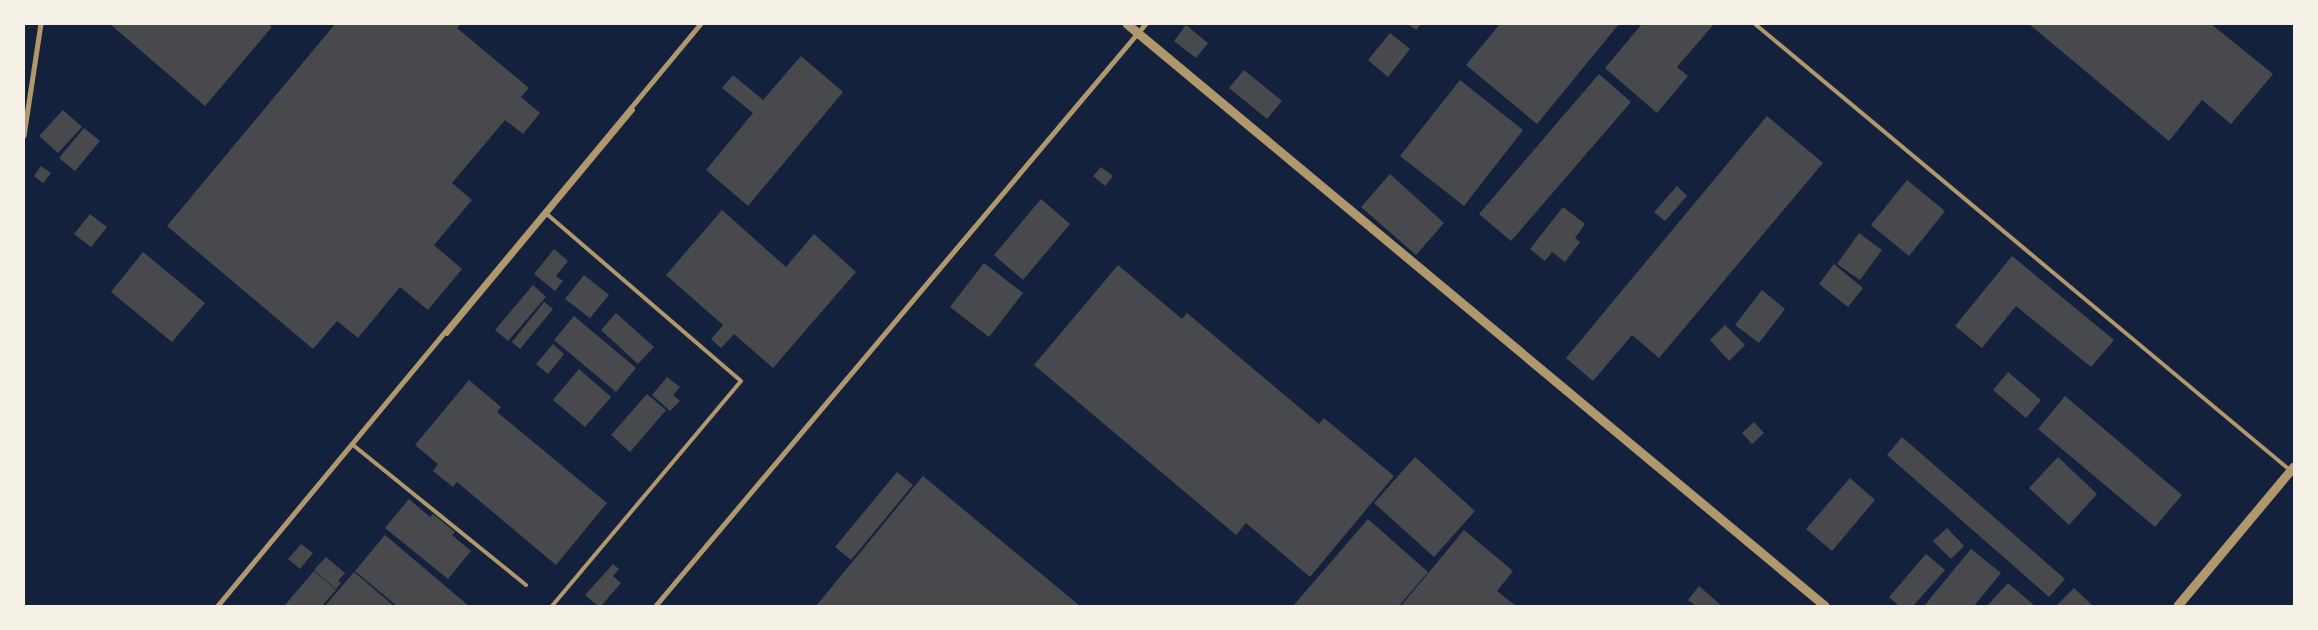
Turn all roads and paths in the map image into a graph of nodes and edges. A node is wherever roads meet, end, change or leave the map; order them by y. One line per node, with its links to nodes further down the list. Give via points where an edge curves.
1 (41, 24): 7 (street)
2 (702, 24): 8 (lane); 12 (street)
3 (1127, 24): 6 (street)
4 (1146, 24): 6 (street)
5 (1755, 24): 10 (lane)
6 (1138, 34): 14 (street); 15 (street)
7 (24, 136)
8 (548, 215): 9 (lane); 13 (lane, via 741,381)
9 (353, 444): 11 (lane); 12 (lane)
10 (2293, 469): 16 (street)
11 (526, 585)
12 (219, 606)
13 (552, 606)
14 (656, 606)
15 (1825, 606)
16 (2178, 606)

